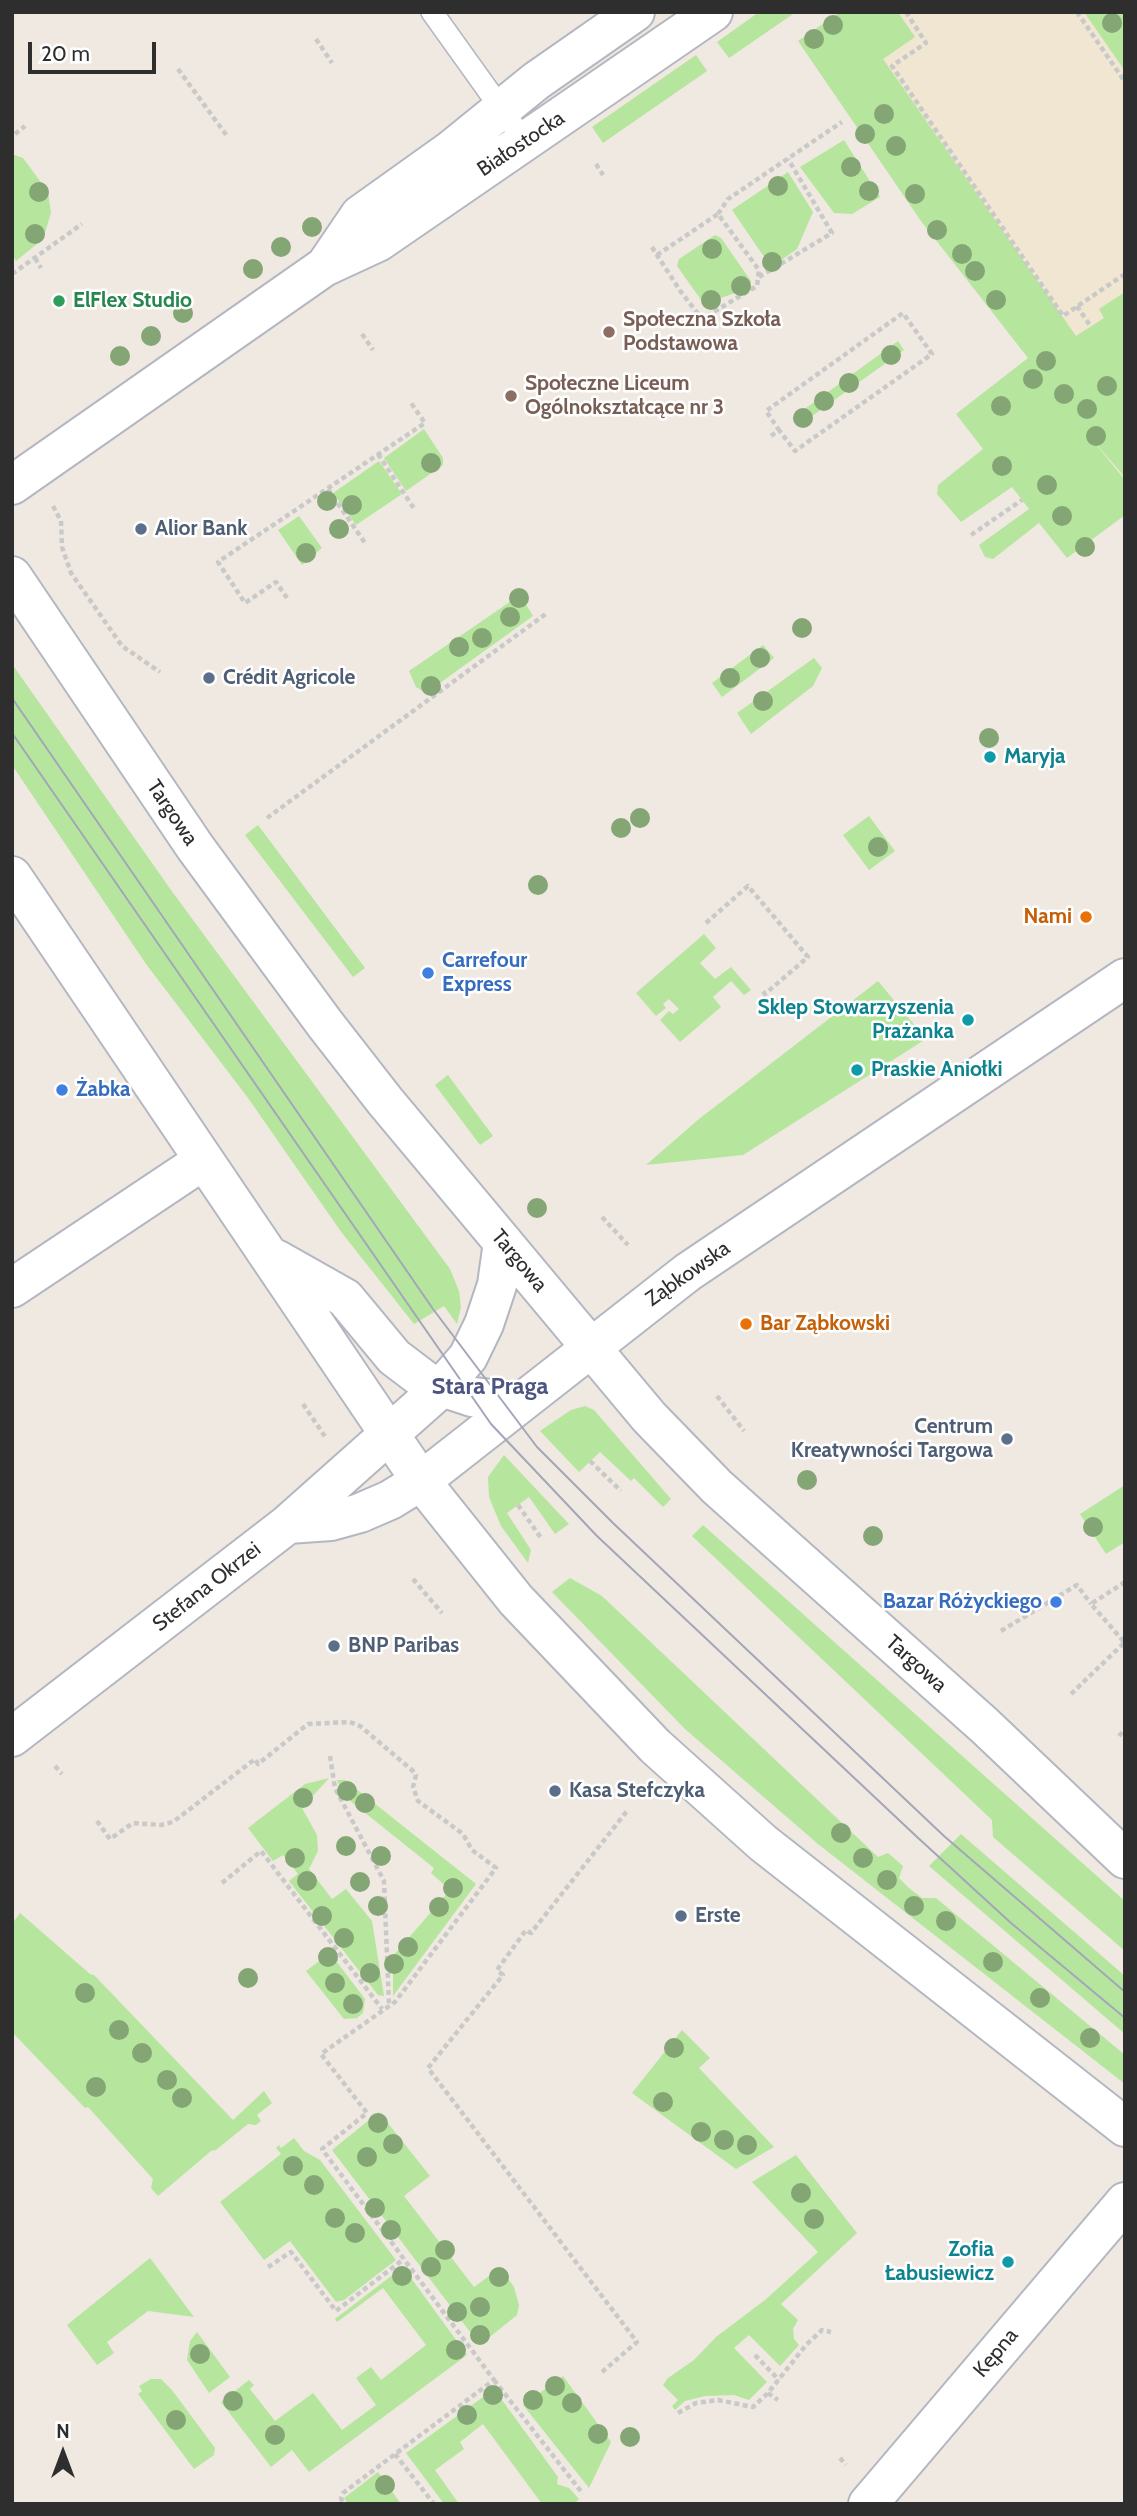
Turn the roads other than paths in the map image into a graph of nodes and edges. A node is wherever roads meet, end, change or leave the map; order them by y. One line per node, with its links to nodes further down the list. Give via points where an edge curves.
1 (432, 12): 4 (lane)
2 (635, 12): 4 (street, Białostocka)
3 (713, 12): 5 (street, Białostocka)
4 (502, 110): 5 (lane); 6 (street, Białostocka, via 360,215)
5 (525, 142): 6 (street, Białostocka, via 377,242)
6 (324, 267): 7 (street, Białostocka)
7 (12, 485)
8 (12, 576): 9 (street, Targowa)
9 (24, 604): 13 (street, Targowa, via 317,1013)
10 (12, 876): 12 (street)
11 (1125, 978): 16 (street, Ząbkowska, via 688,1272)
12 (204, 1160): 14 (street); 15 (street)
13 (503, 1242): 16 (street, Targowa); 17 (street, Stefana Okrzei, via 497,1285 484,1324 468,1357)
14 (264, 1248): 17 (street, via 283,1265 345,1298 394,1357); 19 (street)
15 (12, 1288)
16 (590, 1346): 18 (street, Ząbkowska); 23 (street, Targowa, via 649,1417 717,1486 985,1726)
17 (442, 1388): 18 (street); 19 (street, Stefana Okrzei)
18 (519, 1402): 20 (street, Ząbkowska)
19 (390, 1434): 20 (street); 21 (street, Stefana Okrzei)
20 (421, 1481): 21 (street, via 359,1513 331,1521); 24 (street, via 516,1600 655,1746 764,1843)
21 (288, 1524): 22 (street, Stefana Okrzei)
22 (12, 1737)
23 (1125, 1859)
24 (1125, 2127)
25 (1125, 2202): 26 (street, Kępna)
26 (868, 2504)

